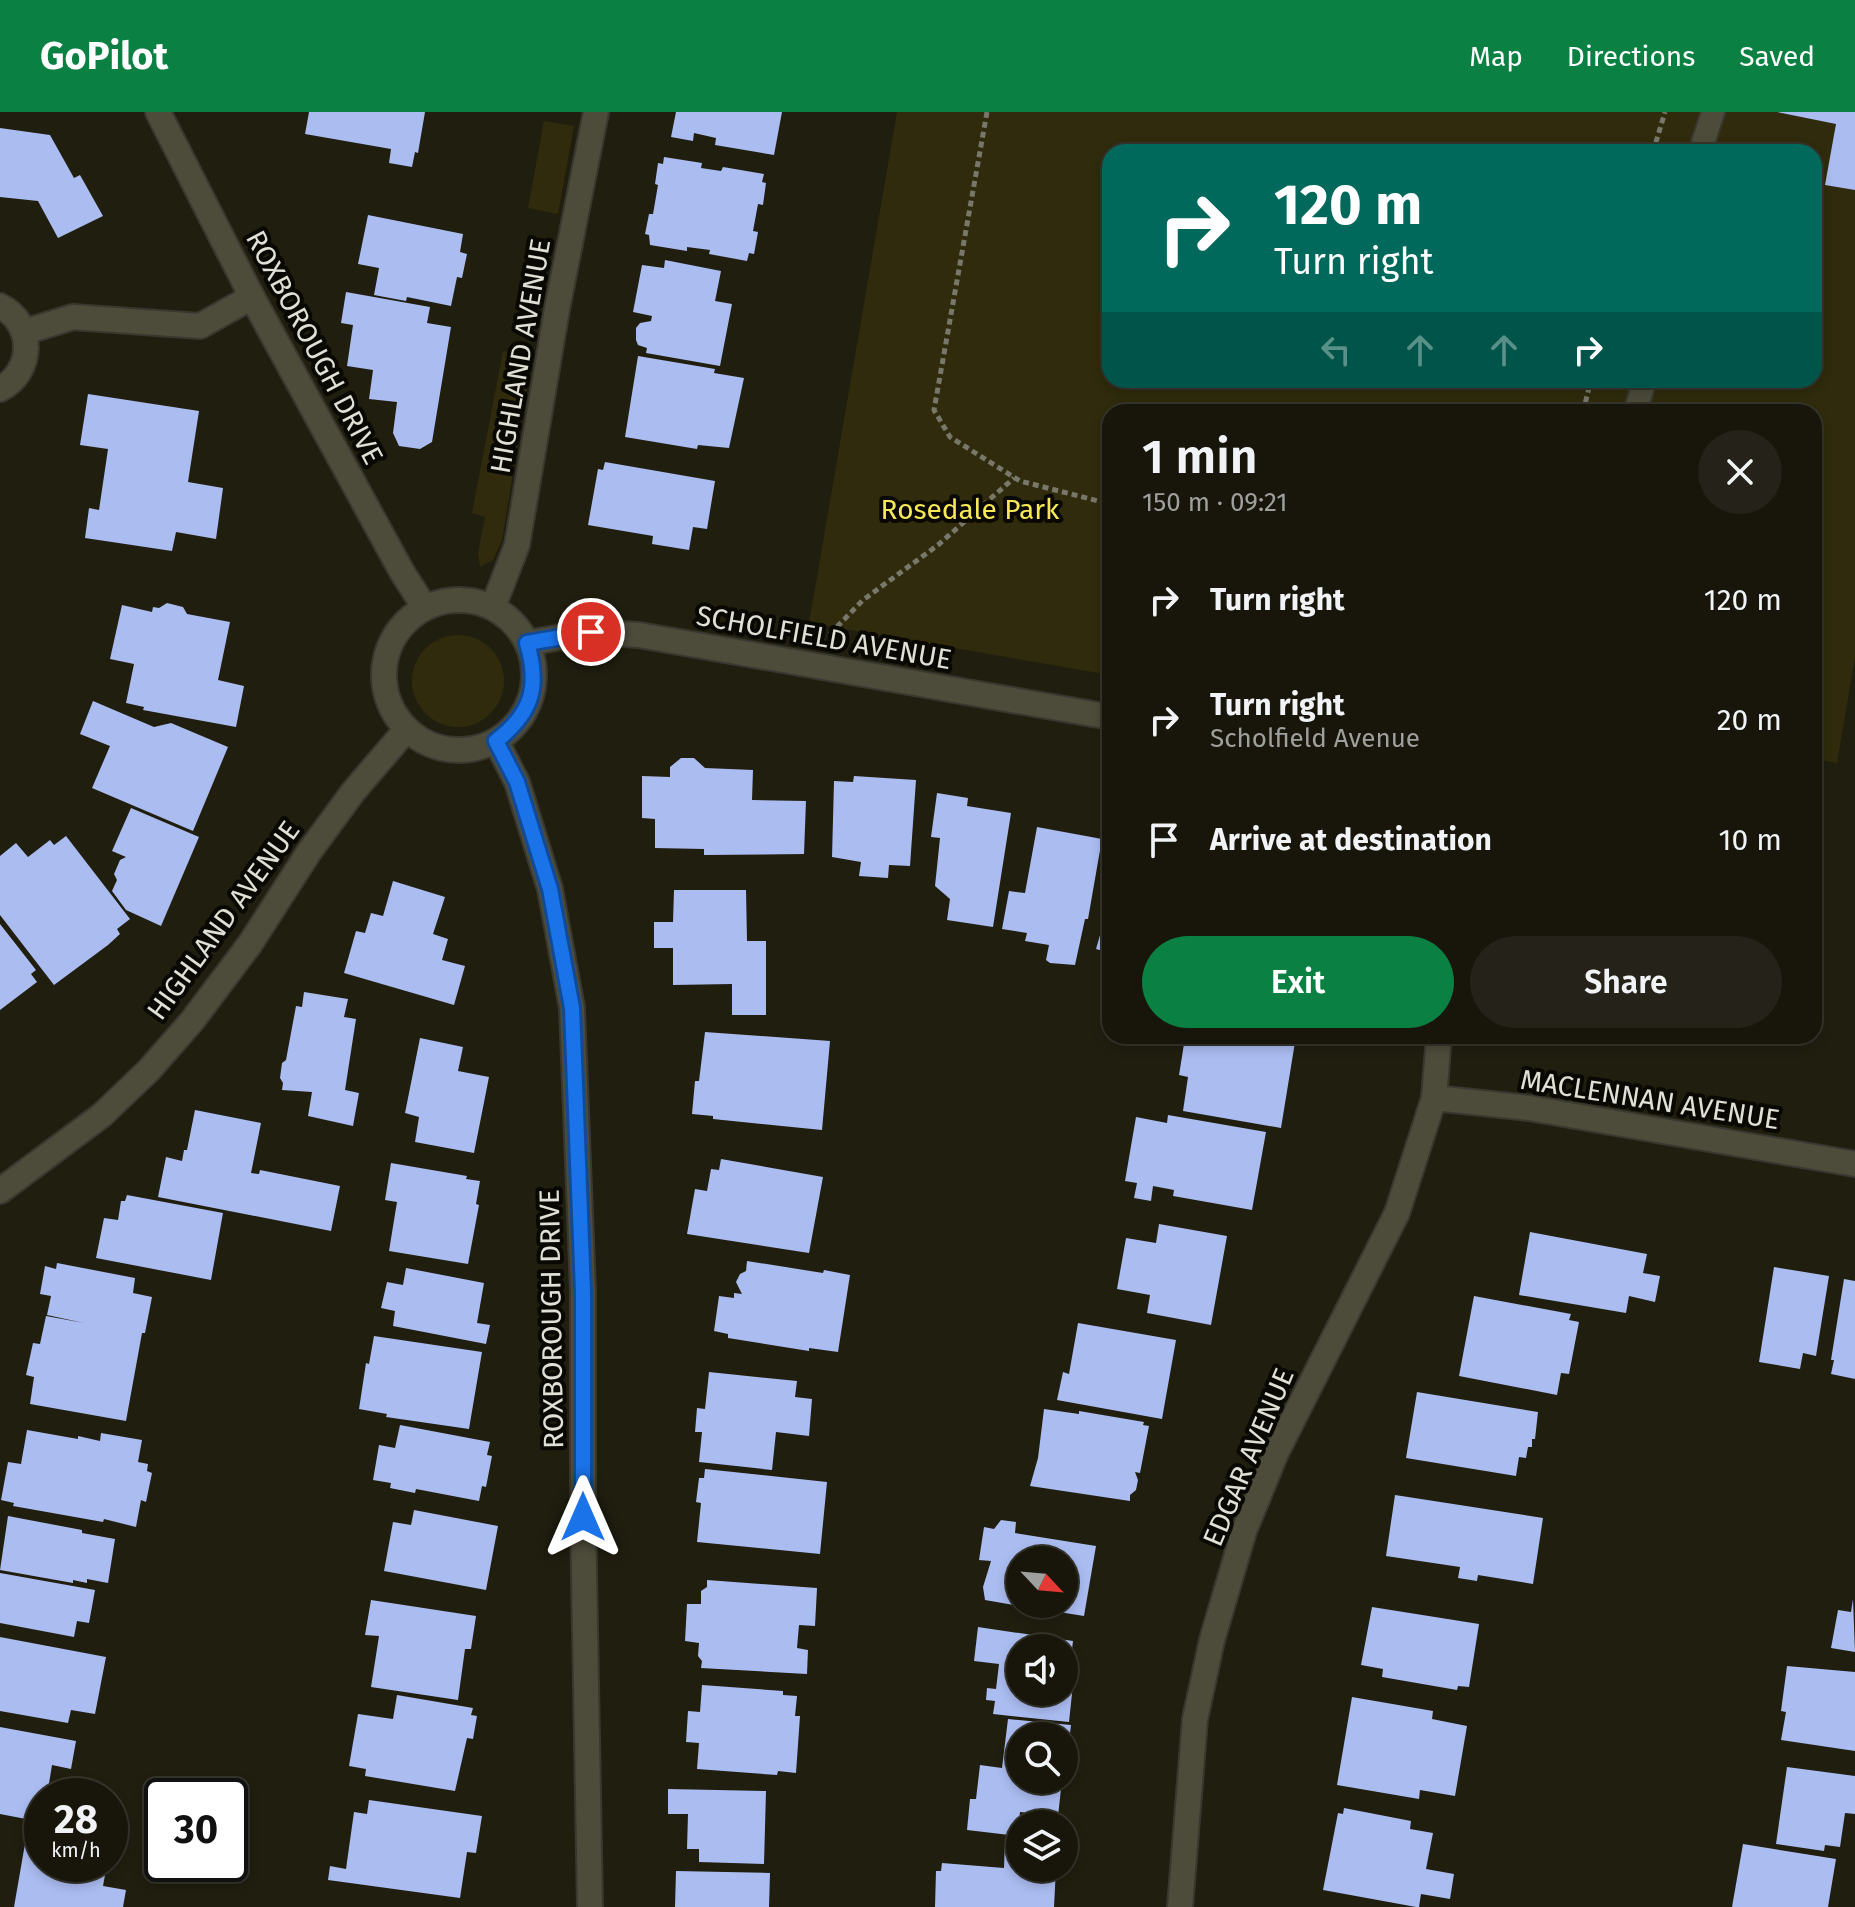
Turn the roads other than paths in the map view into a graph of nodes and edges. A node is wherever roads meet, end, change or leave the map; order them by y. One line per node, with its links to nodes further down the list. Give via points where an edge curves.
1 (158, 112): 5 (street, ROXBOROUGH DRIVE)
2 (596, 112): 9 (street, HIGHLAND AVENUE, via 517,545)
3 (1713, 112): 4 (lane)
4 (1703, 144)
5 (252, 297): 7 (street, via 200,326 73,317); 10 (street, ROXBOROUGH DRIVE)
6 (0, 306): 7 (street, via 17,318)
7 (24, 332): 8 (street, via 25,361 18,375)
8 (0, 389)
9 (493, 607): 10 (street, via 447,600); 11 (street)
10 (425, 608): 13 (street, via 391,641 384,664 391,710)
11 (527, 643): 12 (street, SCHOLFIELD AVENUE, via 591,632 639,635); 14 (street, via 534,664 527,709)
12 (1102, 716)
13 (406, 730): 14 (street, via 425,744 449,751 473,750); 18 (street, HIGHLAND AVENUE, via 353,792 250,944 166,1051 102,1115)
14 (496, 741): 19 (street, ROXBOROUGH DRIVE, via 517,782 550,889 572,1008 583,1291)
15 (1438, 1044): 16 (street)
16 (1434, 1098): 17 (street, MACLENNAN AVENUE, via 1529,1108); 20 (street, EDGAR AVENUE, via 1397,1213 1276,1453 1244,1531 1195,1719)
17 (1855, 1164)
18 (0, 1191)
19 (590, 1907)
20 (1180, 1907)

